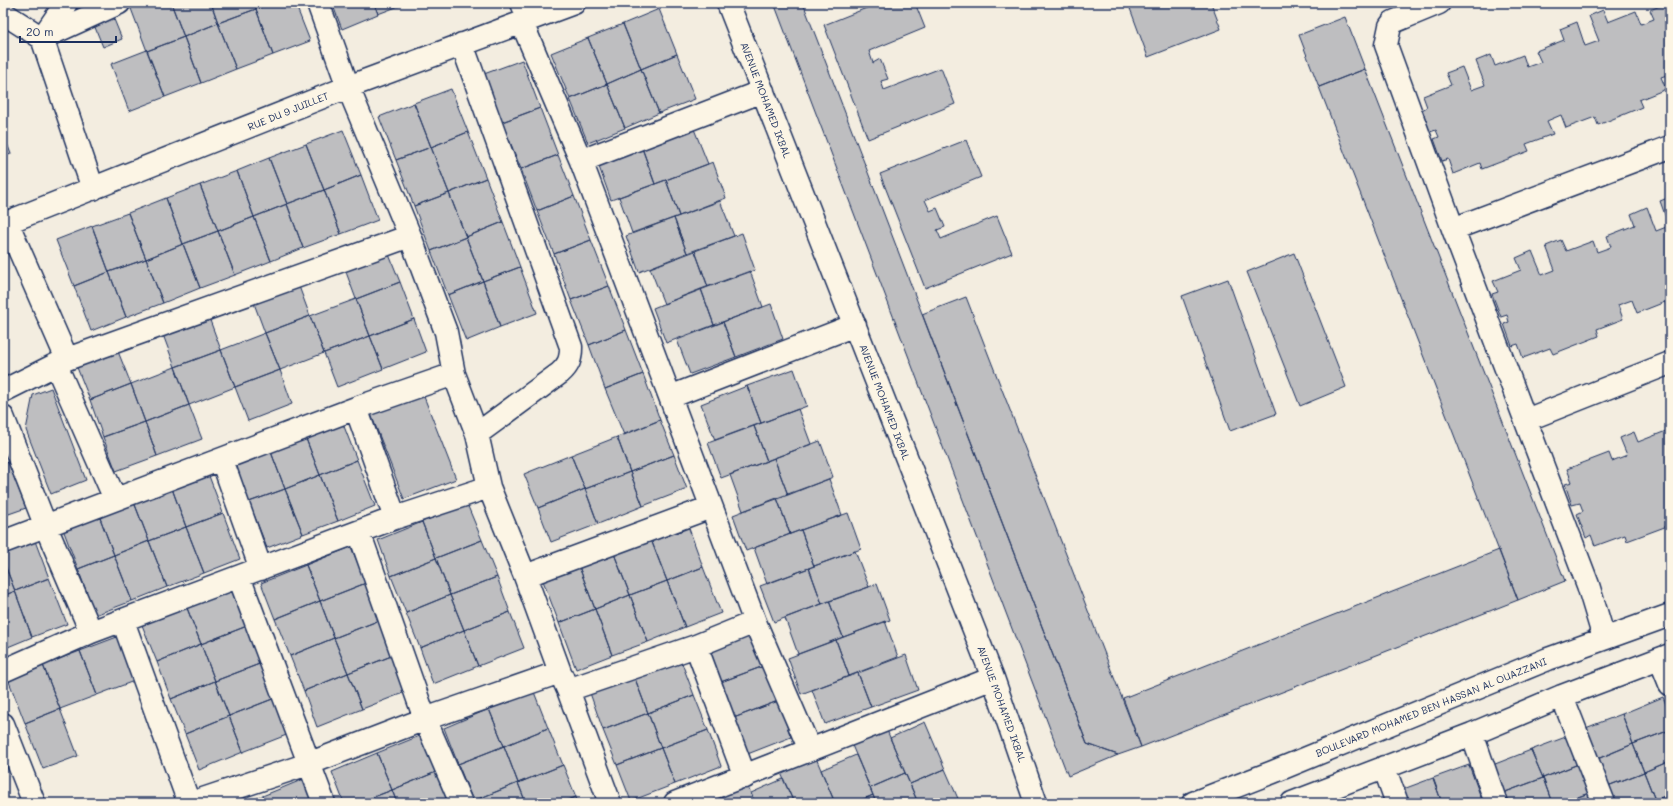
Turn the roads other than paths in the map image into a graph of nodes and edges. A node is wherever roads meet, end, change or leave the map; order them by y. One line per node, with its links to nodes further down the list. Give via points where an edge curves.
1 (66, 3): 9 (street)
2 (119, 3): 9 (street)
3 (318, 3): 11 (street)
4 (574, 3): 8 (street, RUE DU 9 JUILLET)
5 (728, 3): 12 (street, AVENUE MOHAMED IKBAL)
6 (1439, 3): 17 (street, via 1393,22 1386,45)
7 (3, 13): 9 (street)
8 (524, 15): 10 (street, RUE DU 9 JUILLET); 14 (street)
9 (42, 38): 15 (street)
10 (462, 44): 11 (street, RUE DU 9 JUILLET); 28 (street, via 571,347 568,365 560,373)
11 (348, 87): 15 (street, RUE DU 9 JUILLET); 18 (street)
12 (763, 91): 14 (street); 19 (street, AVENUE MOHAMED IKBAL)
13 (1670, 147): 17 (street)
14 (580, 161): 24 (street)
15 (93, 189): 16 (street, RUE DU 9 JUILLET)
16 (5, 223): 20 (street)
17 (1453, 229): 27 (street)
18 (410, 236): 20 (street); 22 (street, via 446,332)
19 (854, 325): 24 (street); 48 (street, AVENUE MOHAMED IKBAL)
20 (61, 362): 23 (street); 31 (street)
21 (1670, 363): 27 (street)
22 (454, 374): 25 (street); 28 (street)
23 (3, 391)
24 (670, 397): 32 (street)
25 (356, 408): 29 (street); 33 (street)
26 (3, 417): 34 (street)
27 (1526, 420): 44 (street, via 1588,586)
28 (477, 434): 30 (street)
29 (222, 460): 31 (street); 37 (street)
30 (489, 487): 33 (street); 38 (street)
31 (115, 499): 34 (street)
32 (711, 508): 38 (street); 42 (street)
33 (395, 518): 35 (street)
34 (46, 527): 36 (street); 43 (street)
35 (359, 532): 37 (street); 52 (street)
36 (3, 542)
37 (261, 569): 39 (street)
38 (525, 576): 49 (street)
39 (239, 577): 41 (street); 56 (street)
40 (1670, 615): 44 (street, BOULEVARD MOHAMED BEN HASSAN AL OUAZZANI)
41 (123, 621): 43 (street); 60 (street)
42 (755, 622): 45 (street); 55 (street)
43 (90, 632): 47 (street)
44 (1604, 638): 66 (street, BOULEVARD MOHAMED BEN HASSAN AL OUAZZANI)
45 (696, 646): 49 (street); 58 (street)
46 (1665, 657): 50 (street); 51 (street)
47 (3, 670)
48 (994, 678): 55 (street); 65 (street, AVENUE MOHAMED IKBAL)
49 (564, 681): 52 (street); 63 (street)
50 (1670, 684)
51 (1562, 696): 54 (street); 70 (street)
52 (425, 719): 56 (street); 62 (street)
53 (3, 724): 59 (street)
54 (1472, 734): 57 (street); 69 (street)
55 (810, 750): 58 (street)
56 (308, 764): 60 (street); 61 (street)
57 (1384, 767): 67 (street); 68 (street)
58 (745, 777): 64 (street)
59 (27, 801)
60 (190, 803)
61 (324, 803)
62 (461, 803)
63 (610, 803)
64 (675, 803)
65 (1036, 803)
66 (1193, 803)
67 (1292, 803)
68 (1397, 803)
69 (1496, 803)
70 (1604, 803)

